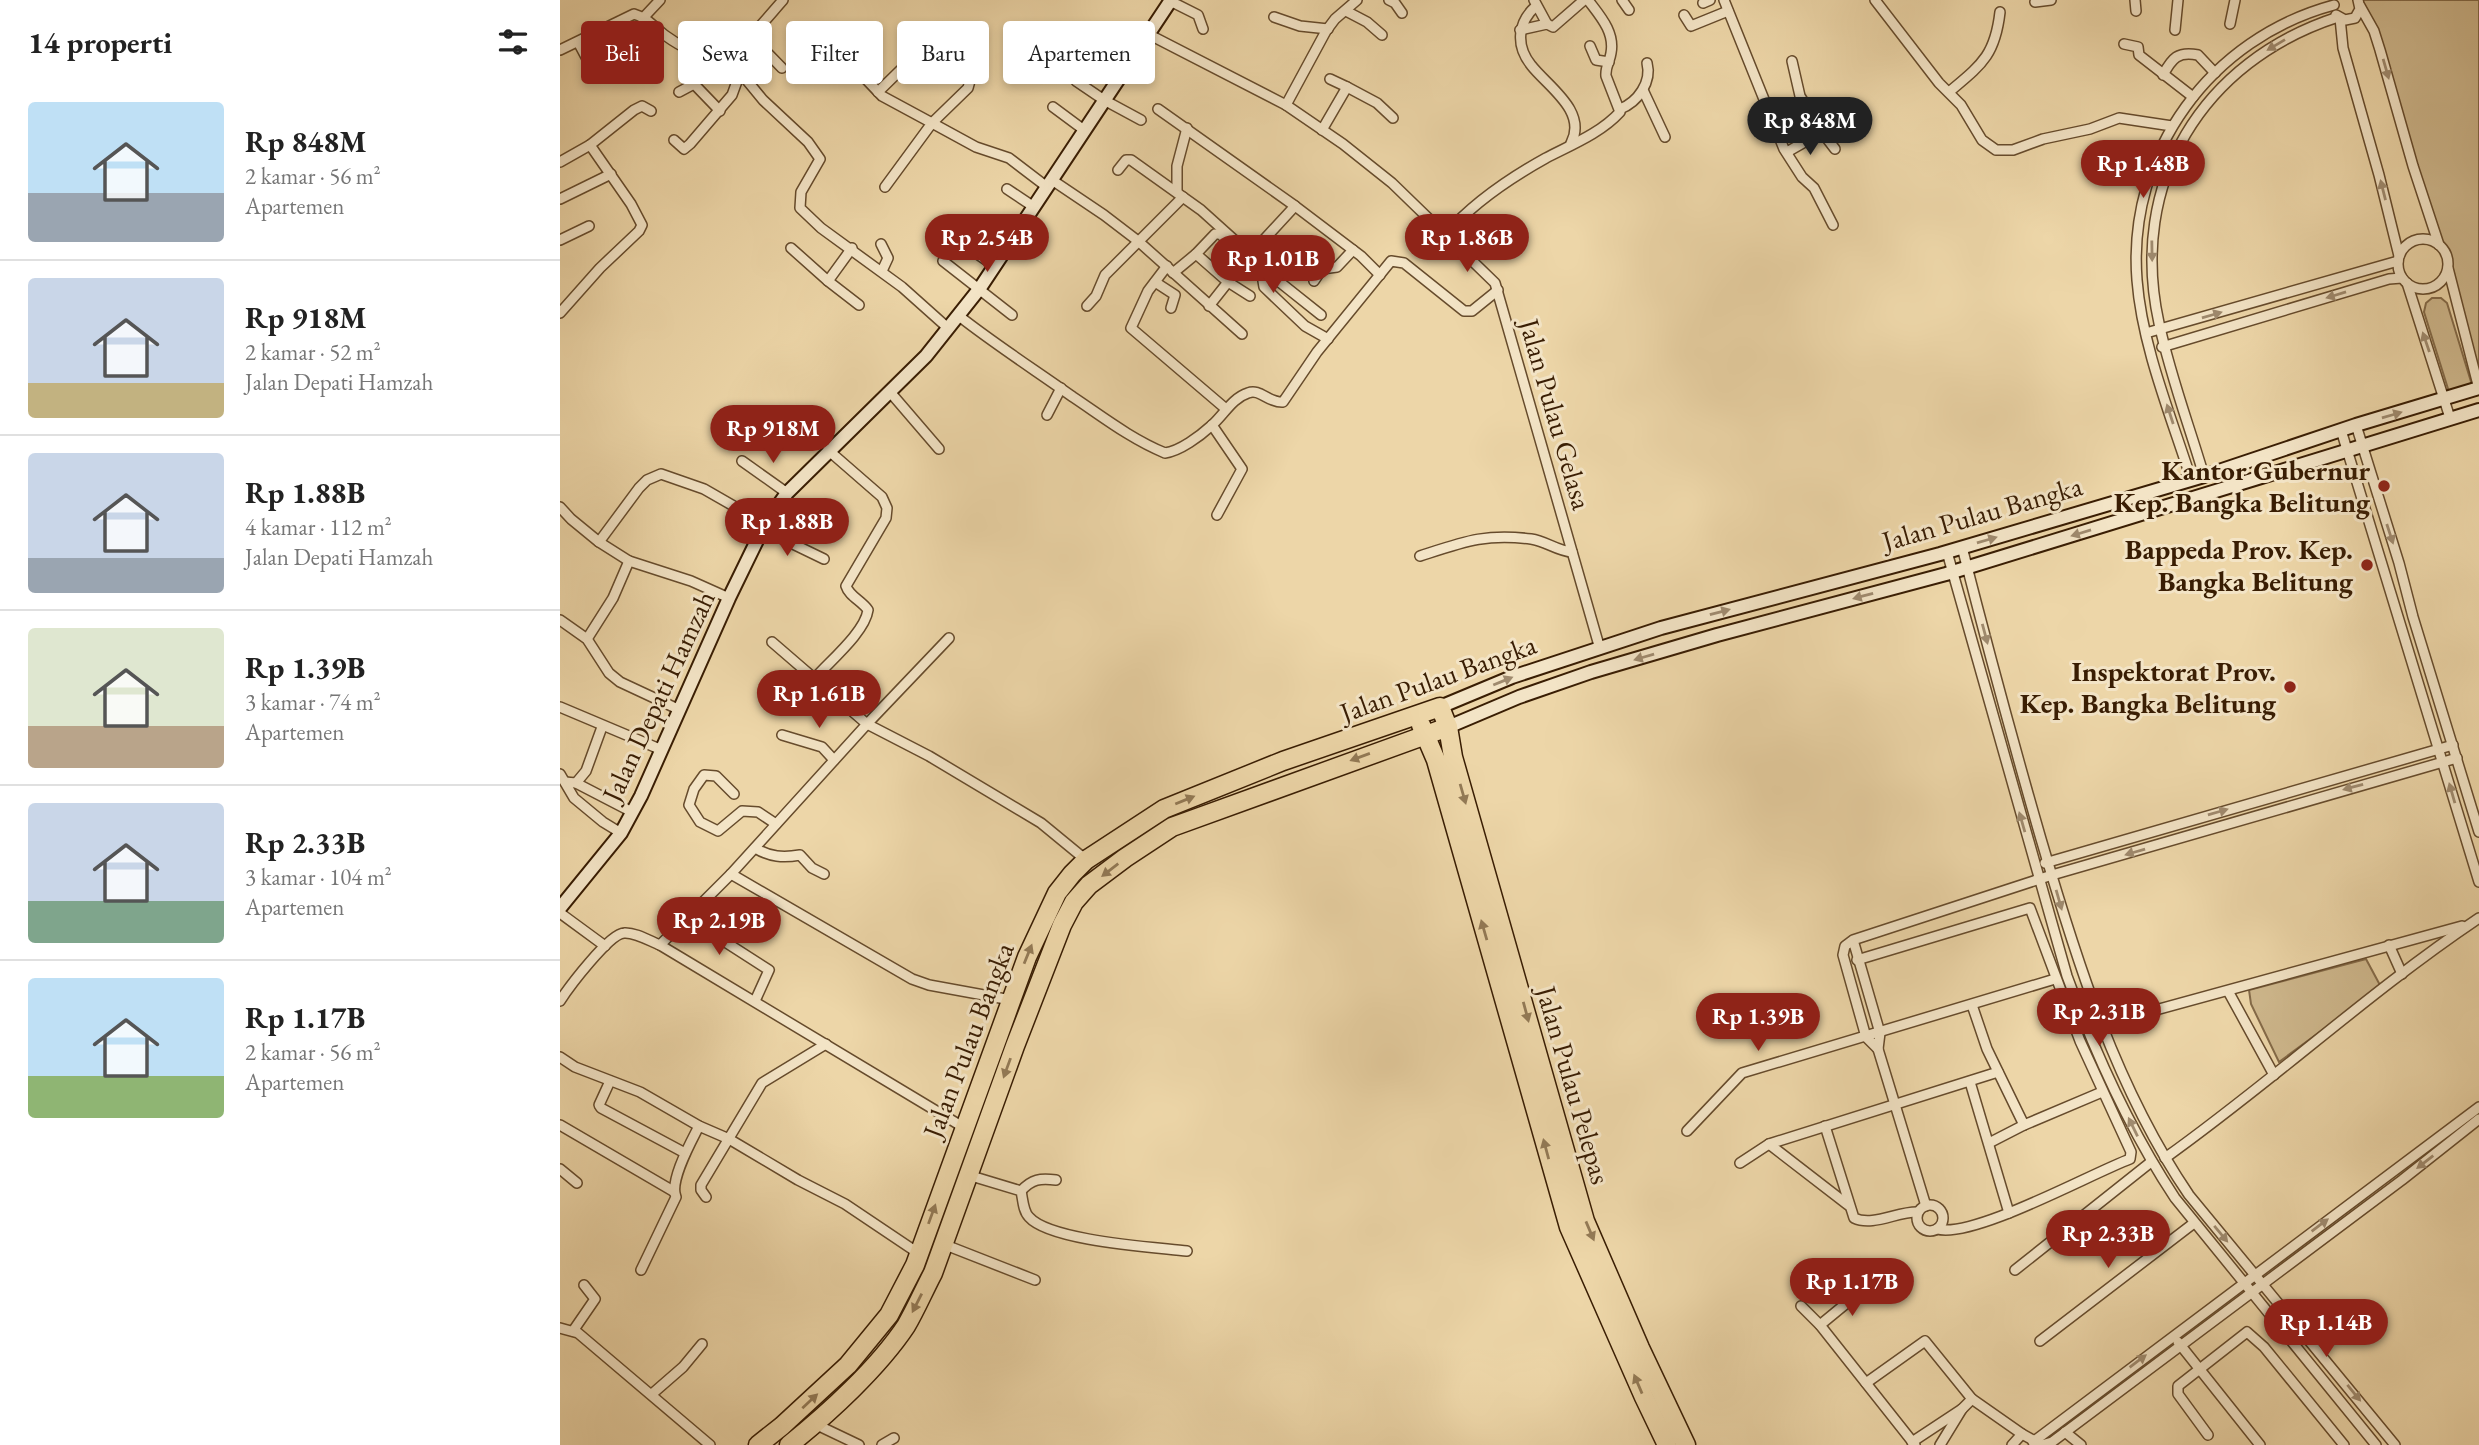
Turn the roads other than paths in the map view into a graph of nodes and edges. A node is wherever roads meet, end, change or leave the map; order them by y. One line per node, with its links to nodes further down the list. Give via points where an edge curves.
1 (660, 0): 25 (street)
2 (783, 0): 28 (street)
3 (1170, 0): 29 (main road, Jalan Depati Hamzah); 32 (street, via 1198,15)
4 (1357, 0): 20 (street)
5 (1389, 0): 23 (street)
6 (1586, 0): 30 (street, via 1554,26); 46 (street, via 1612,37)
7 (1622, 0): 18 (street)
8 (1724, 0): 21 (street)
9 (1875, 0): 61 (street)
10 (2051, 0): 14 (street)
11 (2135, 0): 19 (street)
12 (2178, 0): 35 (street)
13 (2235, 0): 31 (street)
14 (2035, 2)
15 (2333, 2): 27 (street); 49 (street, via 2269,33)
16 (1535, 3): 30 (street); 34 (street)
17 (2359, 3): 27 (street, via 2353,19); 101 (street, one-way to 101, via 2374,31)
18 (1629, 10)
19 (2136, 10)
20 (1346, 11): 33 (street); 36 (street)
21 (1728, 12): 24 (street, via 1691,26); 83 (street)
22 (2000, 12): 61 (street, via 1994,45)
23 (1402, 13)
24 (1684, 15)
25 (644, 17): 38 (street, via 622,18); 39 (street)
26 (1274, 17): 33 (street)
27 (2339, 18): 107 (street, one-way to 27); 132 (street, one-way to 132, via 2290,36 2240,69 2212,97 2183,138 2164,182 2152,234)
28 (764, 21)
29 (1155, 23)
30 (1547, 24): 34 (street)
31 (2230, 24)
32 (1203, 29)
33 (1328, 29): 64 (street)
34 (1520, 30): 81 (street, via 1531,66 1567,106 1575,129)
35 (2175, 30)
36 (1382, 35)
37 (1155, 38): 64 (street, Jalan Pulau Gelasa)
38 (578, 42): 42 (street); 43 (street)
39 (678, 43)
40 (2124, 44): 50 (street, via 2138,47 2139,55)
41 (1590, 46): 46 (street, via 1596,60)
42 (581, 48)
43 (560, 50)
44 (772, 58): 48 (street)
45 (1792, 61): 77 (street, via 1800,96)
46 (1609, 62): 67 (street, via 1606,76)
47 (1647, 63): 58 (street)
48 (782, 68)
49 (2215, 73): 50 (street, via 2198,55 2182,53 2171,59); 62 (street)
50 (2163, 75): 62 (street)
51 (1330, 79): 57 (street)
52 (736, 84): 69 (street)
53 (749, 84): 103 (street, via 820,159 801,192 800,208)
54 (870, 84): 60 (street)
55 (1080, 84): 63 (street)
56 (1115, 84): 63 (main road, Jalan Depati Hamzah)
57 (1347, 87): 70 (street); 76 (street)
58 (1643, 90): 67 (street); 78 (street)
59 (679, 92): 69 (street, via 694,84)
60 (878, 92): 72 (street); 72 (street, via 928,43 936,41 948,47 971,78 969,86)
61 (1949, 92): 73 (street, via 1982,140 2001,151 2119,118)
62 (2193, 97): 73 (street)
63 (1104, 100): 71 (street); 75 (main road, Jalan Depati Hamzah)
64 (1286, 105): 76 (street, Jalan Pulau Gelasa)
65 (1053, 107): 75 (street)
66 (1158, 109): 74 (street)
67 (1620, 109): 81 (street, via 1603,127)
68 (651, 111): 80 (street, via 642,106 634,110)
69 (720, 111): 79 (street, via 684,149)
70 (1393, 118)
71 (1141, 120)
72 (932, 123): 87 (street, via 976,147 1009,158); 88 (street)
73 (2172, 127): 134 (street, via 2150,170 2139,224 2137,278)
74 (1187, 128): 90 (street, via 1177,166); 92 (street)
75 (1084, 130): 87 (main road, Jalan Depati Hamzah)
76 (1322, 130): 96 (street, Jalan Pulau Gelasa, via 1392,183)
77 (1822, 132): 82 (street); 83 (street)
78 (1665, 137)
79 (674, 140)
80 (590, 145): 84 (street); 86 (street)
81 (1570, 145): 96 (street, via 1473,207)
82 (1835, 149)
83 (1787, 152): 94 (street, via 1814,188)
84 (560, 162)
85 (1118, 170): 90 (street, via 1131,159)
86 (611, 174): 91 (street); 127 (street, via 641,229)
87 (1049, 184): 93 (main road, Jalan Depati Hamzah); 98 (street, via 1104,215)
88 (885, 187)
89 (1007, 189): 93 (street)
90 (1180, 195): 98 (street); 106 (street)
91 (560, 199)
92 (1296, 206): 104 (street); 106 (street)
93 (1034, 207): 109 (main road, Jalan Depati Hamzah)
94 (1833, 225)
95 (589, 226): 97 (street)
96 (1446, 234): 121 (street, Jalan Pulau Gelasa)
97 (560, 240)
98 (1138, 241): 111 (street); 124 (street, via 1105,275)
99 (881, 244): 112 (street, via 888,258)
100 (964, 245): 109 (street)
101 (2439, 245): 107 (street, via 2416,240 2404,248); 110 (street)
102 (791, 248): 115 (street)
103 (852, 248): 112 (street); 115 (street)
104 (1353, 250): 114 (street); 116 (street, via 1337,267 1322,269)
105 (1196, 254): 106 (street, via 1217,233 1244,256); 111 (street); 119 (street)
106 (1251, 255): 113 (street)
107 (2399, 259): 117 (street); 132 (street, one-way to 107)
108 (943, 261): 120 (street)
109 (995, 266): 120 (main road, Jalan Depati Hamzah)
110 (2448, 267): 117 (street, via 2434,286 2420,289); 139 (street)
111 (1170, 270): 118 (street); 125 (street)
112 (882, 271): 131 (street)
113 (1268, 272): 129 (street); 135 (street, via 1264,287 1305,326)
114 (1380, 275): 121 (street, via 1391,261 1404,263 1464,311 1472,311); 135 (street)
115 (828, 281): 123 (street)
116 (1314, 281)
117 (2404, 281): 136 (street, one-way to 136, via 2389,279); 141 (street, one-way to 117)
118 (1155, 282): 126 (street, via 1175,295); 142 (street, via 1131,328)
119 (1228, 282): 122 (street); 125 (street)
120 (981, 288): 128 (street); 130 (main road, Jalan Depati Hamzah)
121 (1498, 290): 162 (street, Jalan Pulau Gelasa)
122 (1250, 296)
123 (859, 305)
124 (1087, 306)
125 (1209, 306): 133 (street)
126 (1171, 308)
127 (560, 313)
128 (1012, 314)
129 (1321, 315)
130 (959, 316): 131 (main road, Jalan Depati Hamzah); 138 (street)
131 (949, 329): 140 (main road, Jalan Depati Hamzah)
132 (2161, 330): 134 (street); 136 (street)
133 (1242, 334)
134 (2146, 334): 137 (street)
135 (1328, 339): 142 (street, via 1283,402 1252,392)
136 (2165, 346): 137 (street); 154 (street)
137 (2151, 350): 155 (street, one-way to 137)
138 (1061, 388): 144 (street); 146 (street, via 1143,444 1165,453)
139 (2479, 389): 141 (main road, Jalan Pulau Bangka)
140 (890, 392): 150 (street); 151 (main road, Jalan Depati Hamzah)
141 (2445, 400): 145 (street); 147 (main road, Jalan Pulau Bangka, one-way to 141)
142 (1226, 409): 146 (street)
143 (2479, 410): 145 (main road, Jalan Pulau Bangka)
144 (1047, 415)
145 (2450, 418): 149 (main road, Jalan Pulau Bangka)
146 (1212, 425): 158 (street, via 1241,468)
147 (2356, 425): 148 (main road, Jalan Pulau Bangka); 149 (street)
148 (2341, 430): 152 (street); 154 (main road, Jalan Pulau Bangka)
149 (2362, 446): 152 (main road, Jalan Pulau Bangka); 185 (street, one-way to 185)
150 (939, 449)
151 (828, 450): 156 (main road, Jalan Depati Hamzah); 175 (street, via 882,497 887,508 886,518 846,586 863,602 868,615)
152 (2348, 450): 167 (main road, Jalan Pulau Bangka, one-way to 167); 186 (street)
153 (742, 461): 156 (street)
154 (2204, 476): 155 (main road, Jalan Pulau Bangka)
155 (2191, 479): 161 (main road, Jalan Pulau Bangka, one-way to 155)
156 (787, 493): 159 (main road, Jalan Depati Hamzah)
157 (560, 507): 160 (street)
158 (1217, 515)
159 (764, 527): 160 (street, via 704,489 661,474 639,488); 165 (street); 169 (main road, Jalan Depati Hamzah)
160 (599, 542): 166 (street)
161 (1962, 547): 163 (main road, Jalan Pulau Bangka); 167 (street)
162 (1572, 552): 164 (street, via 1531,539 1487,537); 174 (street, Jalan Pulau Gelasa)
163 (1947, 552): 168 (street); 174 (main road, Jalan Pulau Bangka, one-way to 163, via 1661,628)
164 (1420, 556)
165 (824, 559)
166 (629, 561): 169 (street); 172 (street)
167 (1967, 568): 168 (main road, Jalan Pulau Bangka); 200 (street, one-way to 200)
168 (1952, 572): 182 (main road, Jalan Pulau Bangka, one-way to 182, via 1591,672); 201 (street, one-way to 168)
169 (729, 598): 178 (main road, Jalan Depati Hamzah)
170 (560, 620): 172 (street)
171 (950, 638): 180 (street)
172 (587, 639): 178 (street, via 620,682)
173 (772, 642): 175 (street)
174 (1600, 649): 177 (main road, Jalan Pulau Bangka, one-way to 174, via 1512,677)
175 (815, 678): 180 (street)
176 (560, 707): 181 (street)
177 (1440, 707): 179 (highway, Jalan Pulau Bangka); 182 (highway, Jalan Pulau Pelepas)
178 (680, 710): 187 (main road, Jalan Depati Hamzah)
179 (1417, 716): 183 (highway, Jalan Pulau Pelepas); 199 (highway, Jalan Pulau Bangka, one-way to 179, via 1164,809 1283,761)
180 (867, 724): 189 (street); 199 (street, via 1041,823)
181 (602, 727): 187 (street); 192 (street, via 586,771)
182 (1448, 727): 183 (highway, Jalan Pulau Bangka); 306 (highway, Jalan Pulau Pelepas, one-way to 306, via 1585,1221)
183 (1424, 734): 239 (highway, Jalan Pulau Bangka, one-way to 239, via 1172,827 1089,885 1062,925); 305 (highway, Jalan Pulau Pelepas, one-way to 183, via 1569,1227 1436,760)
184 (782, 735): 189 (street, via 822,747)
185 (2453, 745): 186 (street); 188 (street)
186 (2439, 749): 190 (street); 200 (street, one-way to 186)
187 (662, 750): 194 (main road, Jalan Depati Hamzah)
188 (2457, 758): 190 (street); 196 (street)
189 (834, 760): 195 (street)
190 (2443, 762): 204 (street, one-way to 204); 206 (street, one-way to 190)
191 (563, 778): 192 (street); 197 (street, via 574,798)
192 (576, 783): 194 (street)
193 (734, 794): 195 (street, via 716,776 704,775 690,805 700,822 718,831 742,810 758,812)
194 (632, 812): 197 (main road, Jalan Depati Hamzah)
195 (776, 824): 198 (street)
196 (2479, 832)
197 (621, 833): 209 (main road, Jalan Depati Hamzah)
198 (755, 848): 202 (street); 203 (street, via 772,856 800,855)
199 (1086, 860): 222 (highway, Jalan Pulau Bangka, one-way to 199, via 1044,917 1057,893)
200 (2048, 862): 201 (street); 204 (street)
201 (2035, 866): 205 (street)
202 (731, 874): 210 (street); 222 (street, via 912,979)
203 (824, 874)
204 (2052, 875): 205 (street); 225 (street, one-way to 225)
205 (2039, 880): 207 (street); 213 (street)
206 (2479, 882)
207 (2043, 896): 208 (street); 254 (street, one-way to 207, via 2081,1016)
208 (2030, 908): 217 (street); 219 (street)
209 (560, 911): 216 (street)
210 (688, 918): 214 (street); 223 (street, via 769,970)
211 (2479, 918): 212 (street)
212 (2470, 924): 215 (street); 218 (street)
213 (1853, 940): 217 (street); 227 (street, via 1845,946 1843,956)
214 (660, 945): 216 (street, via 628,932 617,934); 223 (street)
215 (2389, 945): 218 (street); 220 (street)
216 (605, 946): 221 (street)
217 (1857, 960): 226 (street)
218 (2402, 974): 233 (street)
219 (2055, 979): 224 (street); 237 (street)
220 (2228, 991): 225 (street); 233 (street)
221 (560, 1000)
222 (1011, 1000): 238 (highway, Jalan Pulau Bangka)
223 (755, 1001): 228 (street)
224 (1972, 1005): 226 (street); 230 (street)
225 (2101, 1025): 253 (street)
226 (1880, 1033): 227 (street); 229 (street)
227 (1866, 1037): 229 (street); 248 (street, via 1742,1073)
228 (826, 1044): 247 (street); 249 (street, via 762,1083)
229 (1878, 1049): 240 (street)
230 (1987, 1049): 232 (street); 234 (street)
231 (560, 1058): 235 (street)
232 (1998, 1072): 234 (street); 244 (street)
233 (2274, 1075): 253 (street)
234 (1988, 1077): 236 (street)
235 (610, 1081): 245 (street, via 640,1092); 252 (street, via 601,1108)
236 (1970, 1082): 240 (street); 250 (street)
237 (2102, 1092): 244 (street); 265 (street, via 2131,1156)
238 (975, 1096): 239 (highway); 247 (highway, Jalan Pulau Bangka)
239 (994, 1103): 257 (highway, Jalan Pulau Bangka)
240 (1895, 1105): 246 (street); 264 (street)
241 (2479, 1107): 273 (street, one-way to 241)
242 (2479, 1119): 276 (street, one-way to 276)
243 (560, 1125): 260 (street)
244 (2024, 1125): 250 (street)
245 (699, 1126): 249 (street); 252 (street)
246 (1825, 1126): 251 (street); 263 (street)
247 (963, 1127): 270 (highway, Jalan Pulau Bangka, one-way to 247)
248 (1687, 1131)
249 (729, 1139): 262 (street, via 701,1185); 270 (street, via 845,1204)
250 (1989, 1143): 265 (street)
251 (1769, 1144): 255 (street); 263 (street)
252 (685, 1153): 260 (street)
253 (2165, 1158): 273 (street, one-way to 273, via 2189,1195)
254 (2151, 1162): 266 (street); 272 (street)
255 (1740, 1163)
256 (560, 1169): 259 (street)
257 (968, 1175): 261 (street); 268 (highway, Jalan Pulau Bangka)
258 (1056, 1180): 261 (street, via 1030,1181)
259 (577, 1183)
260 (673, 1191): 271 (street, via 676,1197)
261 (1021, 1191): 269 (street, via 1026,1214 1050,1229 1075,1237)
262 (706, 1197)
263 (1849, 1206): 264 (street, via 1854,1218 1864,1221)
264 (1922, 1209): 267 (street, via 1917,1220 1921,1227); 267 (street, via 1937,1207 1942,1214)
265 (2009, 1213): 267 (street, via 1948,1231)
266 (2194, 1223): 275 (street); 285 (street)
267 (1937, 1229)
268 (943, 1244): 274 (street); 293 (highway, Jalan Pulau Bangka, one-way to 293, via 905,1326 862,1378)
269 (1187, 1251)
270 (918, 1253): 301 (highway, Jalan Pulau Bangka, one-way to 270, via 856,1355 889,1315)
271 (641, 1270)
272 (2015, 1270)
273 (2255, 1273): 275 (street); 276 (street)
274 (1035, 1280)
275 (2243, 1282): 279 (street); 284 (street)
276 (2263, 1284): 279 (street); 313 (street, one-way to 313)
277 (584, 1285): 283 (street, via 595,1298)
278 (1865, 1288): 281 (street)
279 (2252, 1293): 287 (street); 312 (street)
280 (1801, 1306): 281 (street)
281 (1820, 1325): 289 (street)
282 (560, 1328): 283 (street)
283 (573, 1331): 290 (street)
284 (2174, 1335): 287 (street); 298 (street, one-way to 284)
285 (2040, 1341)
286 (702, 1344): 290 (street)
287 (2180, 1345): 288 (street); 294 (street)
288 (2198, 1368): 296 (street, via 2177,1390); 310 (street); 311 (street, via 2243,1333 2251,1333)
289 (1866, 1383): 291 (street, via 1925,1340); 299 (street)
290 (652, 1394): 300 (street)
291 (1972, 1399): 292 (street); 295 (street)
292 (1962, 1409): 299 (street); 307 (street)
293 (815, 1424): 302 (highway, Jalan Pulau Bangka); 303 (street)
294 (2065, 1432): 298 (street, via 2048,1444); 309 (street)
295 (2022, 1434): 298 (street); 308 (street)
296 (2208, 1435)
297 (894, 1438): 304 (street)
298 (2033, 1442)
299 (1914, 1444)
300 (710, 1445)
301 (758, 1445)
302 (789, 1445)
303 (859, 1445)
304 (882, 1445)
305 (1667, 1445)
306 (1686, 1445)
307 (1940, 1445)
308 (2012, 1445)
309 (2081, 1445)
310 (2260, 1445)
311 (2344, 1445)
312 (2376, 1445)
313 (2395, 1445)

